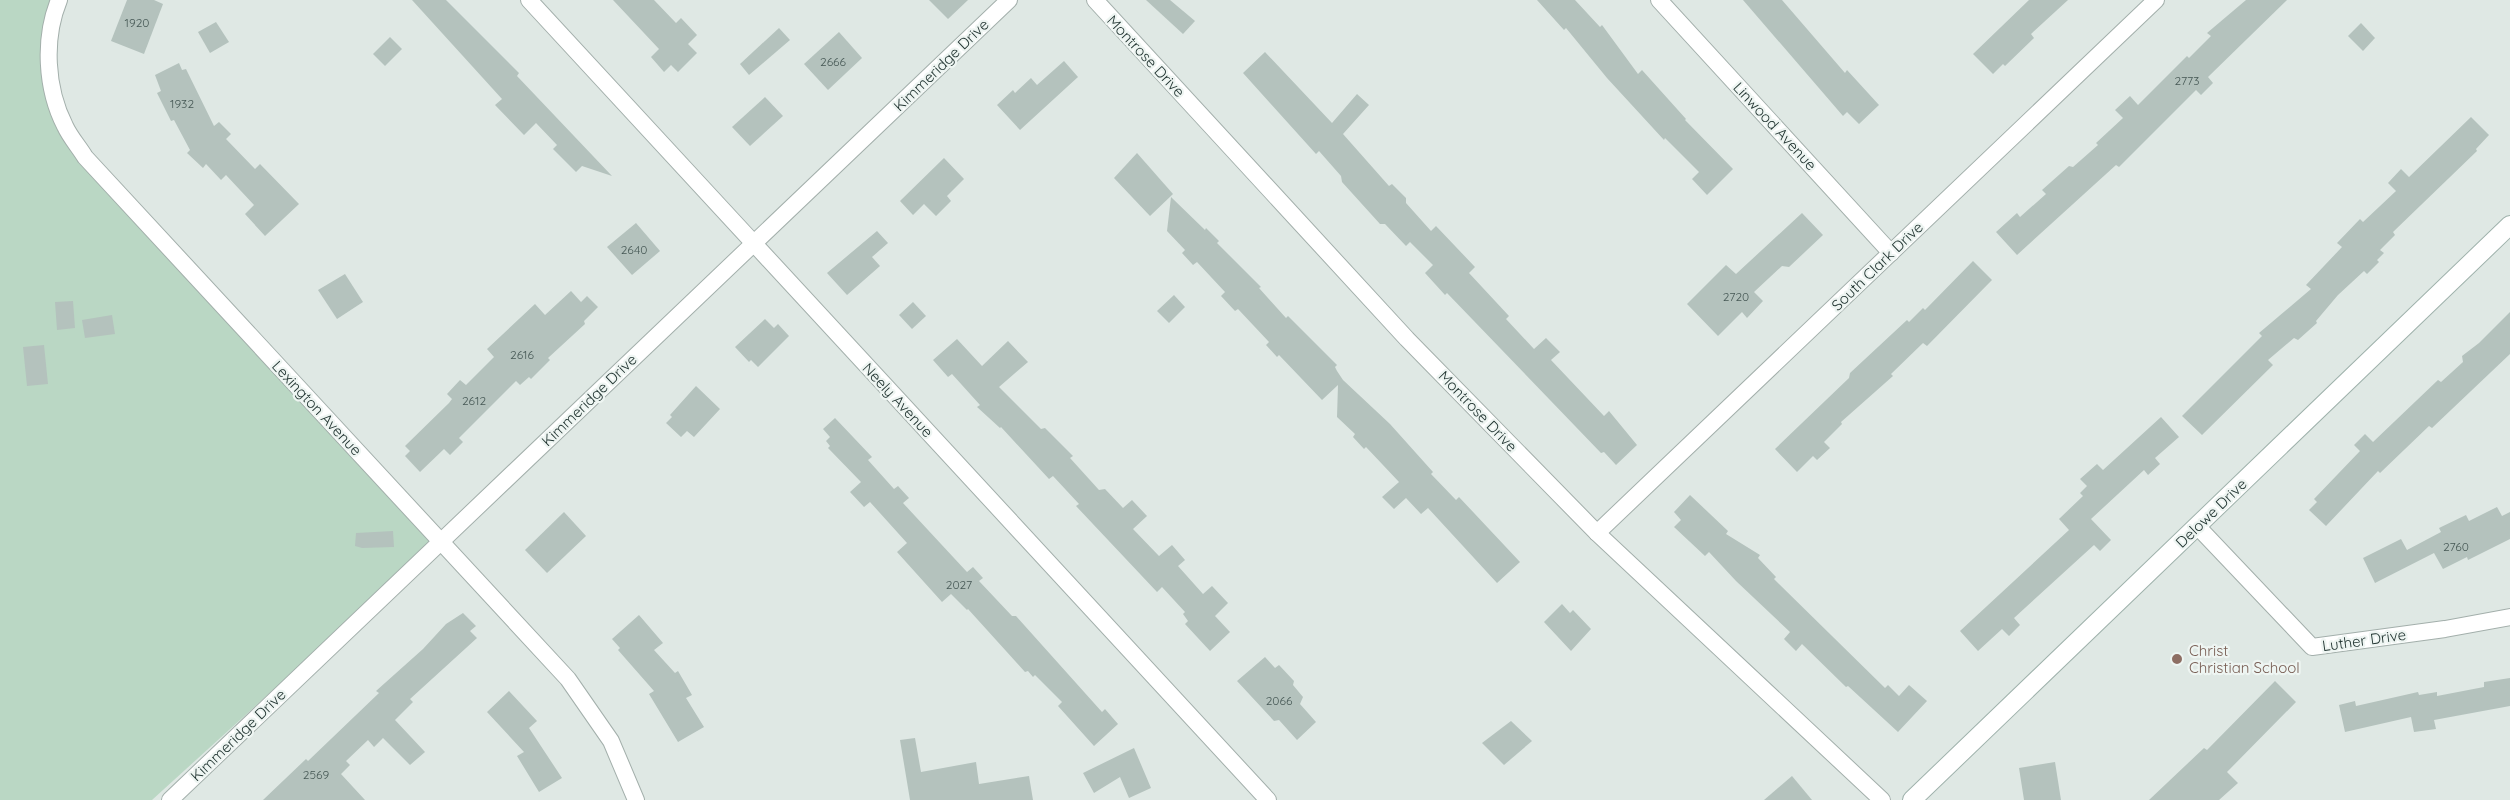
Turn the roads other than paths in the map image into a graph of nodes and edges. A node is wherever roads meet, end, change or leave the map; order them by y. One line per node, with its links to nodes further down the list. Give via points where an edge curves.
1 (58, 0): 12 (street, Lexington Avenue, via 48,52 53,97 65,126 85,157)
2 (529, 0): 8 (street, Neely Avenue)
3 (1009, 0): 8 (street, Kimmeridge Drive)
4 (1095, 0): 11 (street, Montrose Drive, via 1407,339)
5 (1659, 0): 9 (street, Linwood Avenue)
6 (2156, 0): 9 (street, South Clark Drive)
7 (2510, 225): 10 (street, Delowe Drive)
8 (754, 243): 12 (street, Kimmeridge Drive); 16 (street, Neely Avenue)
9 (1891, 253): 11 (street, South Clark Drive)
10 (2197, 526): 13 (street, Luther Drive, via 2312,647); 18 (street, Delowe Drive)
11 (1597, 533): 17 (street, Montrose Drive)
12 (441, 542): 14 (street, Kimmeridge Drive); 15 (street, Lexington Avenue, via 567,680 610,741)
13 (2510, 617)
14 (170, 800)
15 (636, 800)
16 (1268, 800)
17 (1882, 800)
18 (1912, 800)

